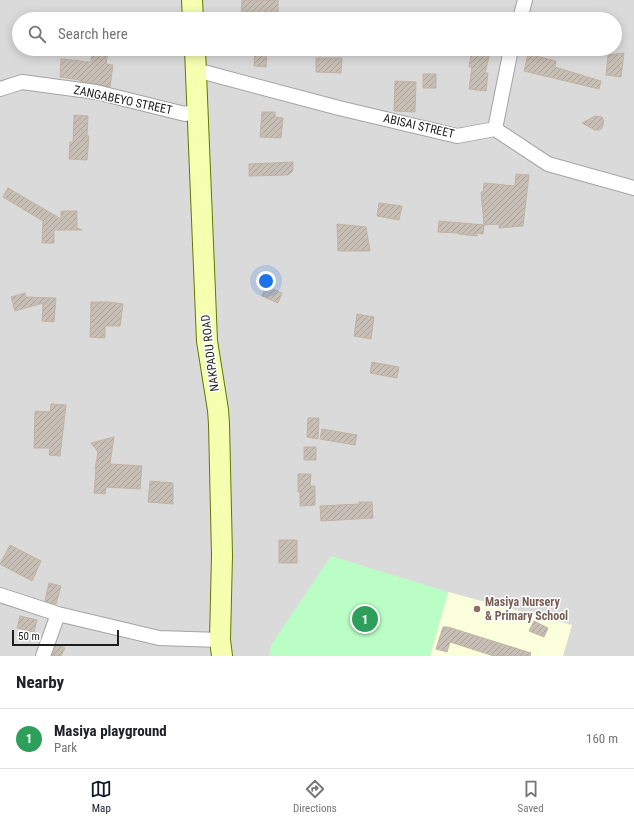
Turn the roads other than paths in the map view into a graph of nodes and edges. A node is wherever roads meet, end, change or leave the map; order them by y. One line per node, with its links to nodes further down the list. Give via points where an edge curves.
1 (192, 0): 3 (street)
2 (525, 0): 4 (street)
3 (193, 12)
4 (522, 12)
5 (195, 56): 7 (street, NAKPADU ROAD)
6 (510, 56): 10 (street)
7 (196, 70): 9 (street, NAKPADU ROAD); 10 (street, ABISAI STREET, via 457,136)
8 (0, 89): 9 (street, ZANGABEYO STREET, via 22,82 96,92 185,114)
9 (198, 110): 14 (street, NAKPADU ROAD, via 207,341 218,410 222,555)
10 (495, 129): 11 (street, via 548,164)
11 (634, 188)
12 (0, 595): 13 (street)
13 (58, 614): 14 (street, via 160,638); 15 (street)
14 (221, 648)
15 (43, 656)

